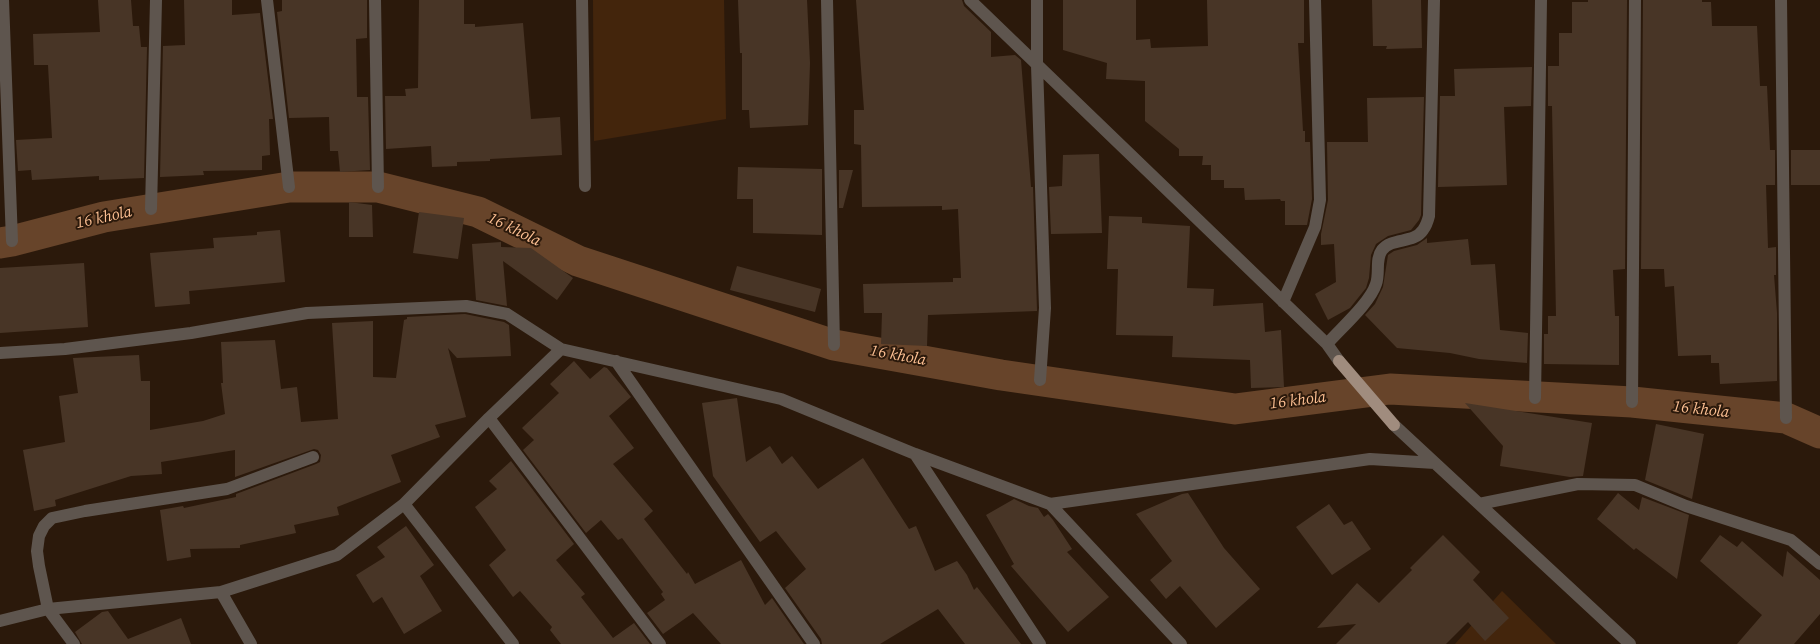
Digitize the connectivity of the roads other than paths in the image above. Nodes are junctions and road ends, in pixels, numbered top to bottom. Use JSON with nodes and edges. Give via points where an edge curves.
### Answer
{"nodes":[{"id":1,"x":4,"y":0,"type":"edge"},
{"id":2,"x":156,"y":0,"type":"edge"},
{"id":3,"x":267,"y":0,"type":"edge"},
{"id":4,"x":375,"y":0,"type":"edge"},
{"id":5,"x":582,"y":0,"type":"edge"},
{"id":6,"x":827,"y":0,"type":"edge"},
{"id":7,"x":970,"y":0,"type":"edge"},
{"id":8,"x":1037,"y":0,"type":"edge"},
{"id":9,"x":1314,"y":0,"type":"edge"},
{"id":10,"x":1434,"y":0,"type":"edge"},
{"id":11,"x":1541,"y":0,"type":"edge"},
{"id":12,"x":1635,"y":0,"type":"edge"},
{"id":13,"x":1781,"y":0,"type":"edge"},
{"id":14,"x":1037,"y":65,"type":"junction"},
{"id":15,"x":585,"y":186,"type":"dead end"},
{"id":16,"x":289,"y":187,"type":"dead end"},
{"id":17,"x":378,"y":187,"type":"dead end"},
{"id":18,"x":150,"y":209,"type":"dead end"},
{"id":19,"x":12,"y":241,"type":"dead end"},
{"id":20,"x":1283,"y":302,"type":"junction"},
{"id":21,"x":1327,"y":344,"type":"junction"},
{"id":22,"x":834,"y":345,"type":"dead end"},
{"id":23,"x":561,"y":349,"type":"junction"},
{"id":24,"x":0,"y":353,"type":"edge"},
{"id":25,"x":616,"y":361,"type":"junction"},
{"id":26,"x":1339,"y":361,"type":"joint"},
{"id":27,"x":1040,"y":380,"type":"dead end"},
{"id":28,"x":1535,"y":398,"type":"dead end"},
{"id":29,"x":1632,"y":402,"type":"dead end"},
{"id":30,"x":489,"y":418,"type":"junction"},
{"id":31,"x":1786,"y":418,"type":"dead end"},
{"id":32,"x":1394,"y":425,"type":"joint"},
{"id":33,"x":915,"y":454,"type":"junction"},
{"id":34,"x":313,"y":457,"type":"dead end"},
{"id":35,"x":1435,"y":463,"type":"junction"},
{"id":36,"x":404,"y":504,"type":"junction"},
{"id":37,"x":1050,"y":504,"type":"junction"},
{"id":38,"x":1478,"y":504,"type":"junction"},
{"id":39,"x":1820,"y":564,"type":"edge"},
{"id":40,"x":221,"y":592,"type":"junction"},
{"id":41,"x":48,"y":609,"type":"junction"},
{"id":42,"x":0,"y":621,"type":"edge"},
{"id":43,"x":74,"y":644,"type":"edge"},
{"id":44,"x":251,"y":644,"type":"edge"},
{"id":45,"x":513,"y":644,"type":"edge"},
{"id":46,"x":660,"y":644,"type":"edge"},
{"id":47,"x":814,"y":644,"type":"edge"},
{"id":48,"x":1040,"y":644,"type":"edge"},
{"id":49,"x":1181,"y":644,"type":"edge"},
{"id":50,"x":1630,"y":644,"type":"edge"}],
"edges":[{"from":1,"to":19,"type":"street"},
{"from":2,"to":18,"type":"street"},
{"from":3,"to":16,"type":"street"},
{"from":4,"to":17,"type":"street"},
{"from":5,"to":15,"type":"street"},
{"from":6,"to":22,"type":"street"},
{"from":7,"to":14,"type":"street"},
{"from":8,"to":14,"type":"street"},
{"from":9,"to":20,"type":"street","via":[[1320,200],[1315,227]]},
{"from":10,"to":21,"type":"street","via":[[1429,216],[1423,231],[1383,248],[1379,256],[1377,283],[1370,297]]},
{"from":11,"to":28,"type":"street"},
{"from":12,"to":29,"type":"street"},
{"from":13,"to":31,"type":"street"},
{"from":14,"to":20,"type":"street"},
{"from":14,"to":27,"type":"street","via":[[1045,308]]},
{"from":20,"to":21,"type":"street"},
{"from":21,"to":26,"type":"street"},
{"from":23,"to":24,"type":"street","via":[[507,314],[466,306],[307,313],[191,333],[65,349]]},
{"from":23,"to":25,"type":"street"},
{"from":23,"to":30,"type":"street"},
{"from":25,"to":33,"type":"street","via":[[781,399]]},
{"from":25,"to":47,"type":"street"},
{"from":26,"to":32,"type":"main road"},
{"from":30,"to":36,"type":"street"},
{"from":30,"to":46,"type":"street"},
{"from":32,"to":35,"type":"street"},
{"from":33,"to":37,"type":"street"},
{"from":33,"to":48,"type":"street"},
{"from":34,"to":41,"type":"street","via":[[227,489],[52,518],[39,536],[37,551]]},
{"from":35,"to":37,"type":"street","via":[[1370,459]]},
{"from":35,"to":38,"type":"street"},
{"from":36,"to":40,"type":"street","via":[[338,555]]},
{"from":36,"to":45,"type":"street"},
{"from":37,"to":49,"type":"street"},
{"from":38,"to":39,"type":"street","via":[[1578,484],[1635,484],[1686,506],[1791,540]]},
{"from":38,"to":50,"type":"street"},
{"from":40,"to":41,"type":"street"},
{"from":40,"to":44,"type":"street"},
{"from":41,"to":42,"type":"street"},
{"from":41,"to":43,"type":"street"}]}
